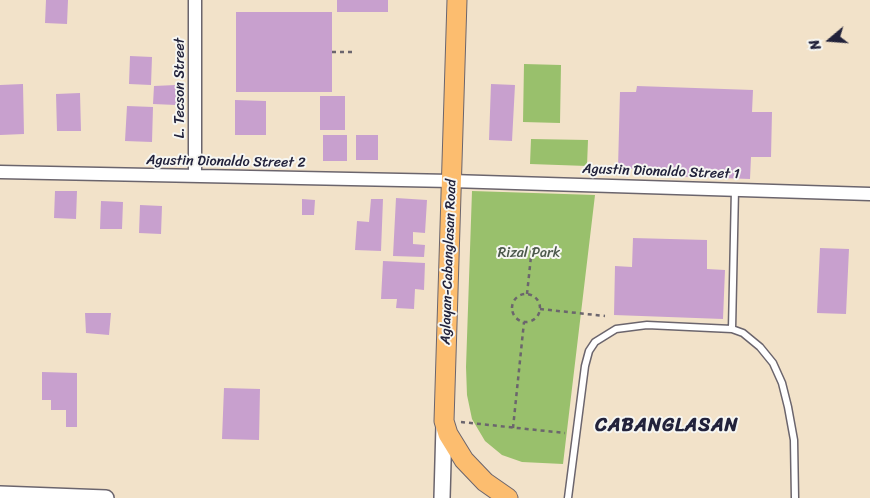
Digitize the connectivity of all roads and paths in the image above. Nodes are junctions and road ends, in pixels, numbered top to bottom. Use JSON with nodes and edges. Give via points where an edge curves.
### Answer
{"nodes":[{"id":1,"x":195,"y":0,"type":"edge"},
{"id":2,"x":457,"y":0,"type":"edge"},
{"id":3,"x":332,"y":52,"type":"dead end"},
{"id":4,"x":354,"y":52,"type":"dead end"},
{"id":5,"x":0,"y":172,"type":"edge"},
{"id":6,"x":195,"y":176,"type":"junction"},
{"id":7,"x":451,"y":181,"type":"junction"},
{"id":8,"x":735,"y":189,"type":"junction"},
{"id":9,"x":870,"y":194,"type":"edge"},
{"id":10,"x":532,"y":247,"type":"dead end"},
{"id":11,"x":527,"y":294,"type":"junction"},
{"id":12,"x":540,"y":309,"type":"junction"},
{"id":13,"x":605,"y":316,"type":"dead end"},
{"id":14,"x":524,"y":322,"type":"junction"},
{"id":15,"x":732,"y":329,"type":"junction"},
{"id":16,"x":444,"y":421,"type":"junction"},
{"id":17,"x":513,"y":428,"type":"junction"},
{"id":18,"x":577,"y":434,"type":"junction"},
{"id":19,"x":0,"y":494,"type":"edge"},
{"id":20,"x":106,"y":498,"type":"edge"},
{"id":21,"x":442,"y":498,"type":"edge"},
{"id":22,"x":508,"y":498,"type":"edge"},
{"id":23,"x":568,"y":498,"type":"edge"},
{"id":24,"x":795,"y":498,"type":"edge"}],
"edges":[{"from":1,"to":6,"type":"street","name":"L. Tecson Street"},
{"from":2,"to":7,"type":"main road","name":"Aglayan-Cabanglasan Road"},
{"from":3,"to":4,"type":"path"},
{"from":5,"to":6,"type":"street","name":"Agustin Dionaldo Street 2"},
{"from":6,"to":7,"type":"street","name":"Agustin Dionaldo Street 2"},
{"from":7,"to":8,"type":"street","name":"Agustin Dionaldo Street 1"},
{"from":7,"to":16,"type":"main road","name":"Aglayan-Cabanglasan Road"},
{"from":8,"to":9,"type":"street","name":"Agustin Dionaldo Street 1"},
{"from":8,"to":15,"type":"lane"},
{"from":10,"to":11,"type":"path"},
{"from":11,"to":12,"type":"path","via":[[537,299]]},
{"from":11,"to":14,"type":"path","via":[[516,298],[512,309]]},
{"from":12,"to":13,"type":"path"},
{"from":12,"to":14,"type":"path","via":[[535,319]]},
{"from":14,"to":17,"type":"path"},
{"from":15,"to":18,"type":"lane","via":[[647,325],[604,334],[589,351]]},
{"from":15,"to":24,"type":"lane","via":[[743,333],[760,347],[773,363],[782,383],[794,440]]},
{"from":16,"to":17,"type":"path"},
{"from":16,"to":21,"type":"street"},
{"from":16,"to":22,"type":"main road","name":"Aglayan-Cabanglasan Road","via":[[464,460],[485,482]]},
{"from":17,"to":18,"type":"path"},
{"from":18,"to":23,"type":"lane"},
{"from":19,"to":20,"type":"street"}]}
